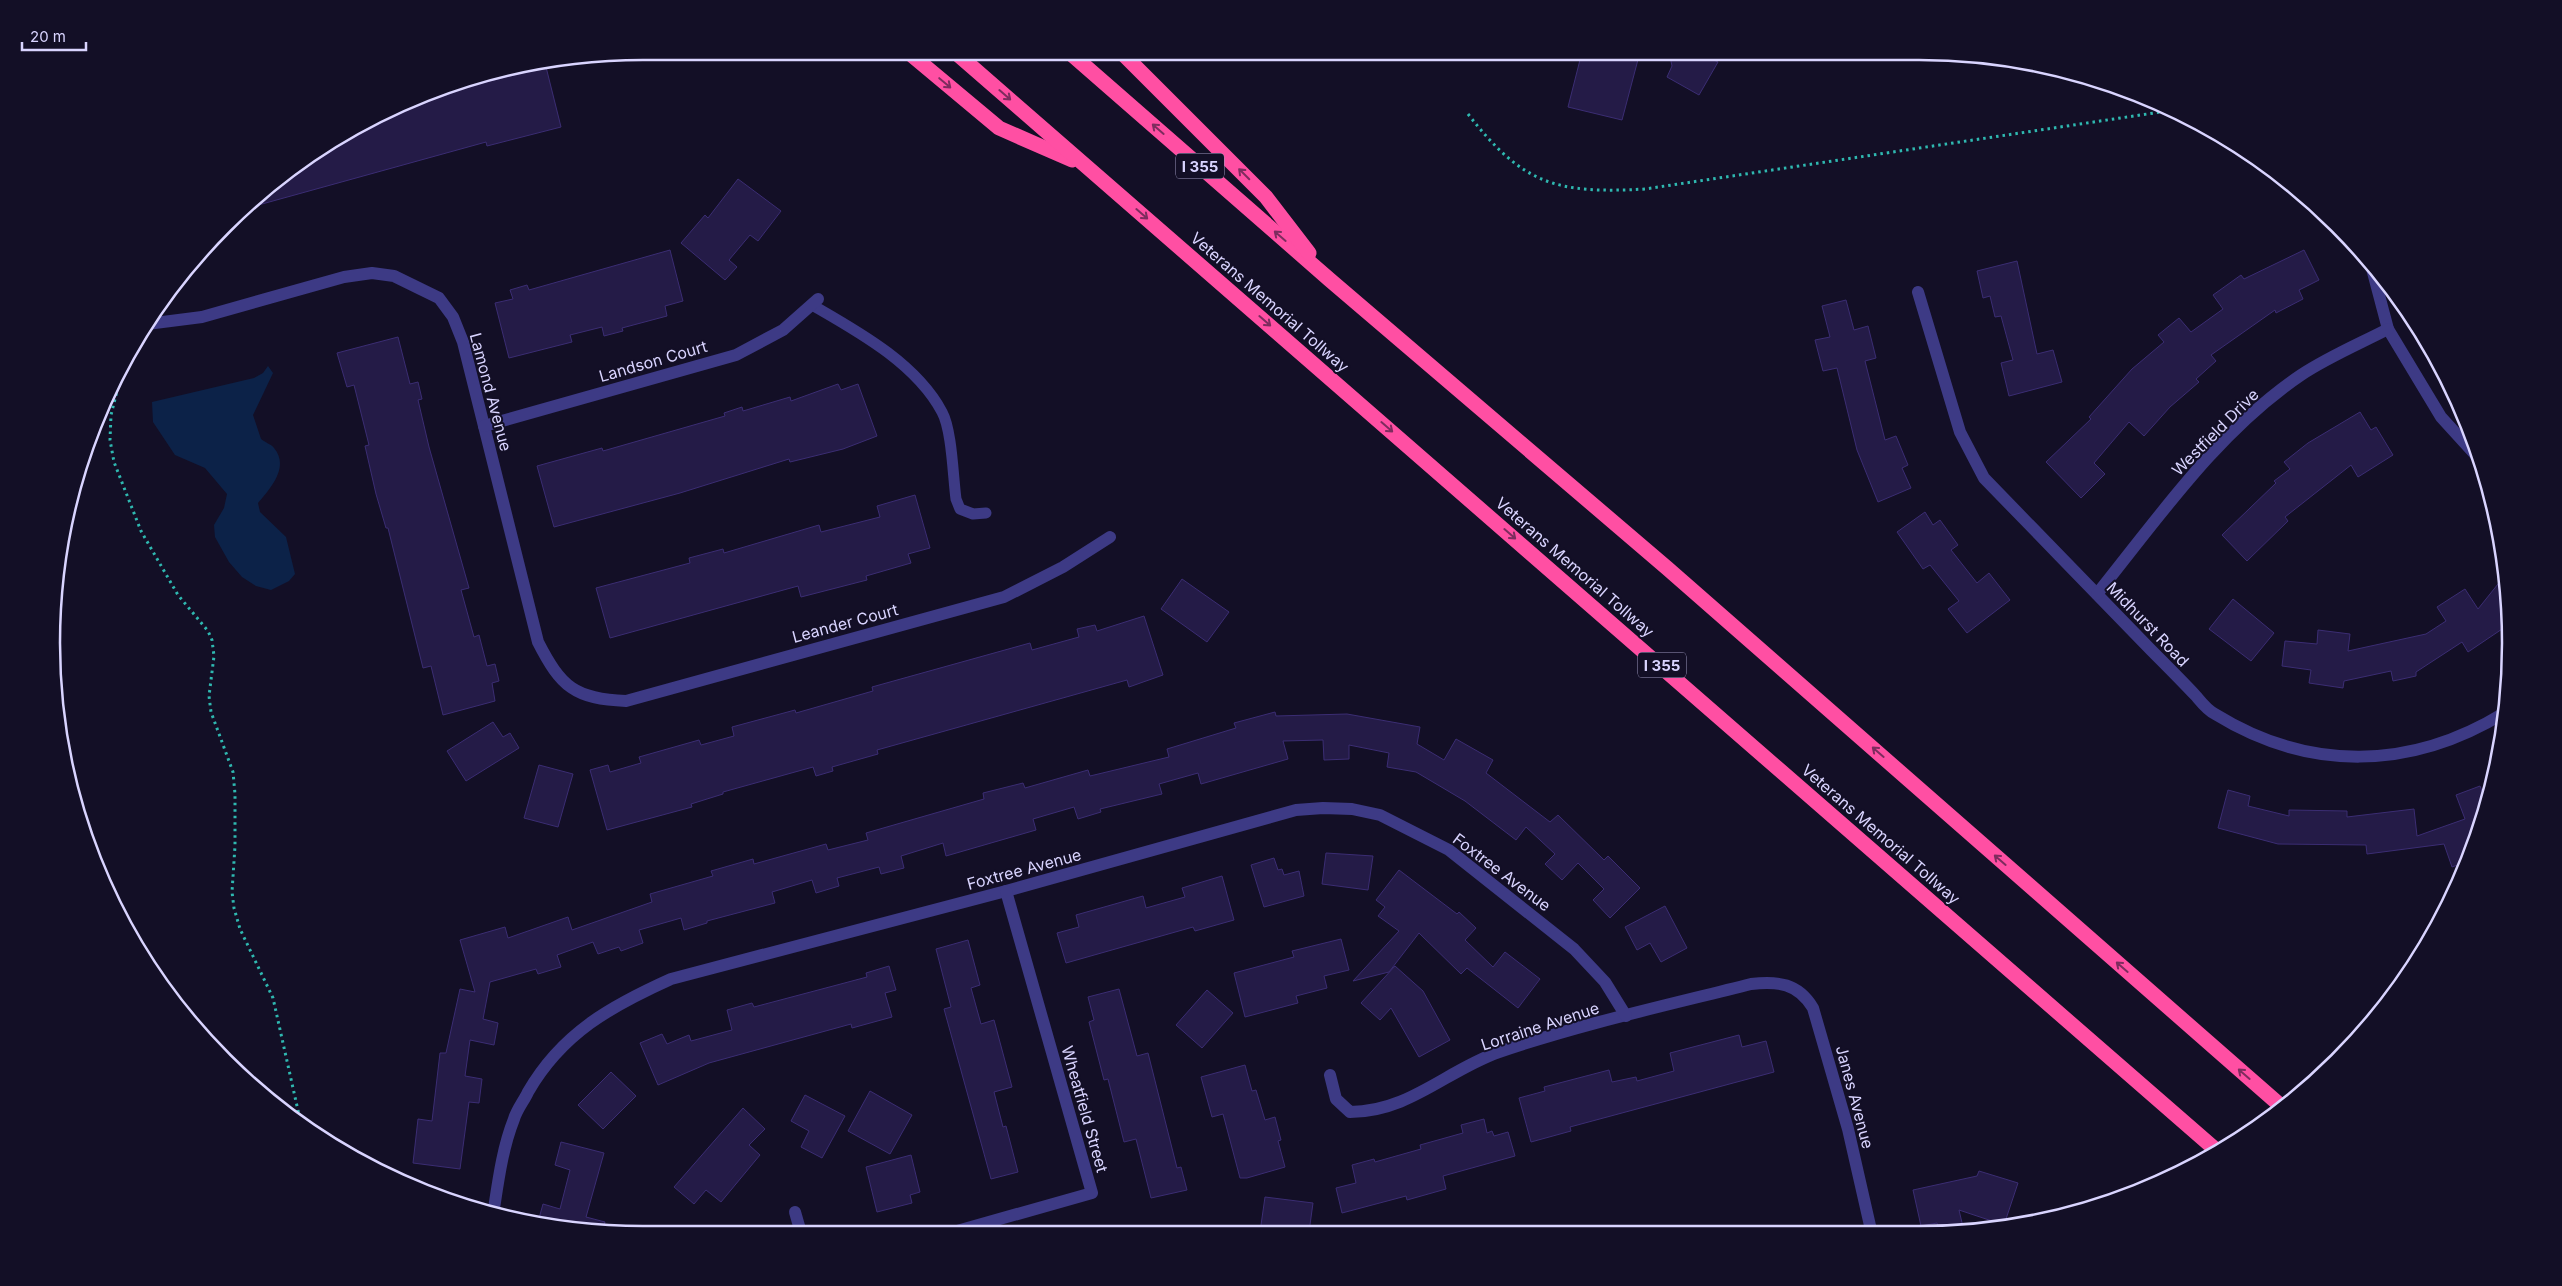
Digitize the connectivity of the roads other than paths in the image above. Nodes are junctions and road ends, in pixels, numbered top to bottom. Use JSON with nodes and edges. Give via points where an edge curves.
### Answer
{"nodes":[{"id":1,"x":918,"y":60,"type":"edge"},
{"id":2,"x":964,"y":60,"type":"edge"},
{"id":3,"x":1078,"y":60,"type":"edge"},
{"id":4,"x":1129,"y":60,"type":"edge"},
{"id":5,"x":1086,"y":166,"type":"junction"},
{"id":6,"x":1330,"y":280,"type":"junction"},
{"id":7,"x":2375,"y":280,"type":"edge"},
{"id":8,"x":1918,"y":292,"type":"dead end"},
{"id":9,"x":815,"y":302,"type":"joint"},
{"id":10,"x":156,"y":323,"type":"edge"},
{"id":11,"x":2388,"y":329,"type":"junction"},
{"id":12,"x":484,"y":426,"type":"junction"},
{"id":13,"x":2467,"y":446,"type":"edge"},
{"id":14,"x":986,"y":512,"type":"dead end"},
{"id":15,"x":1110,"y":537,"type":"dead end"},
{"id":16,"x":2097,"y":594,"type":"junction"},
{"id":17,"x":577,"y":693,"type":"joint"},
{"id":18,"x":2497,"y":717,"type":"edge"},
{"id":19,"x":1006,"y":891,"type":"junction"},
{"id":20,"x":1789,"y":984,"type":"joint"},
{"id":21,"x":1626,"y":1016,"type":"junction"},
{"id":22,"x":1330,"y":1075,"type":"dead end"},
{"id":23,"x":2277,"y":1103,"type":"edge"},
{"id":24,"x":2212,"y":1147,"type":"edge"},
{"id":25,"x":494,"y":1207,"type":"edge"},
{"id":26,"x":795,"y":1212,"type":"dead end"},
{"id":27,"x":799,"y":1226,"type":"edge"},
{"id":28,"x":972,"y":1226,"type":"edge"},
{"id":29,"x":1870,"y":1226,"type":"edge"}],
"edges":[{"from":1,"to":5,"type":"highway","one_way":true,"via":[[999,128]]},
{"from":2,"to":5,"type":"highway","name":"Veterans Memorial Tollway","number":"I 355","one_way":true},
{"from":6,"to":3,"type":"highway","number":"I 355","one_way":true},
{"from":6,"to":4,"type":"highway","one_way":true,"via":[[1266,197]]},
{"from":5,"to":24,"type":"highway","name":"Veterans Memorial Tollway","number":"I 355","one_way":true},
{"from":23,"to":6,"type":"highway","number":"I 355","one_way":true,"via":[[1667,568]]},
{"from":7,"to":11,"type":"street"},
{"from":8,"to":16,"type":"street","name":"Midhurst Road","via":[[1960,432],[1974,462],[1984,478]]},
{"from":9,"to":12,"type":"street","name":"Landson Court","via":[[783,330],[736,355]]},
{"from":9,"to":14,"type":"lane","via":[[872,340],[928,392],[943,413],[960,509],[972,514]]},
{"from":10,"to":12,"type":"street","name":"Lamond Avenue","via":[[202,317],[344,277],[372,273],[394,276],[439,298],[453,317],[463,342]]},
{"from":11,"to":13,"type":"street","via":[[2441,417]]},
{"from":11,"to":16,"type":"street","name":"Westfield Drive","via":[[2300,375],[2247,419],[2194,474]]},
{"from":12,"to":17,"type":"street","name":"Lamond Avenue","via":[[538,642],[549,663]]},
{"from":15,"to":17,"type":"street","name":"Leander Court","via":[[1004,597],[626,701],[601,700]]},
{"from":16,"to":18,"type":"street","name":"Midhurst Road","via":[[2213,714],[2280,745],[2327,756],[2395,755],[2465,735]]},
{"from":19,"to":21,"type":"street","name":"Foxtree Avenue","via":[[1296,810],[1333,808],[1380,815],[1449,850],[1574,949],[1605,982]]},
{"from":19,"to":25,"type":"street","name":"Foxtree Avenue","via":[[671,979],[605,1013],[571,1036],[535,1080],[518,1110],[502,1161]]},
{"from":19,"to":28,"type":"street","name":"Wheatfield Street","via":[[1092,1193]]},
{"from":20,"to":21,"type":"street","name":"Lorraine Avenue","via":[[1751,984]]},
{"from":20,"to":29,"type":"street","name":"Janes Avenue","via":[[1807,997],[1813,1008],[1848,1129]]},
{"from":21,"to":22,"type":"street","name":"Lorraine Avenue","via":[[1498,1053],[1398,1104],[1372,1112],[1350,1112],[1336,1099]]},
{"from":26,"to":27,"type":"street"}]}
